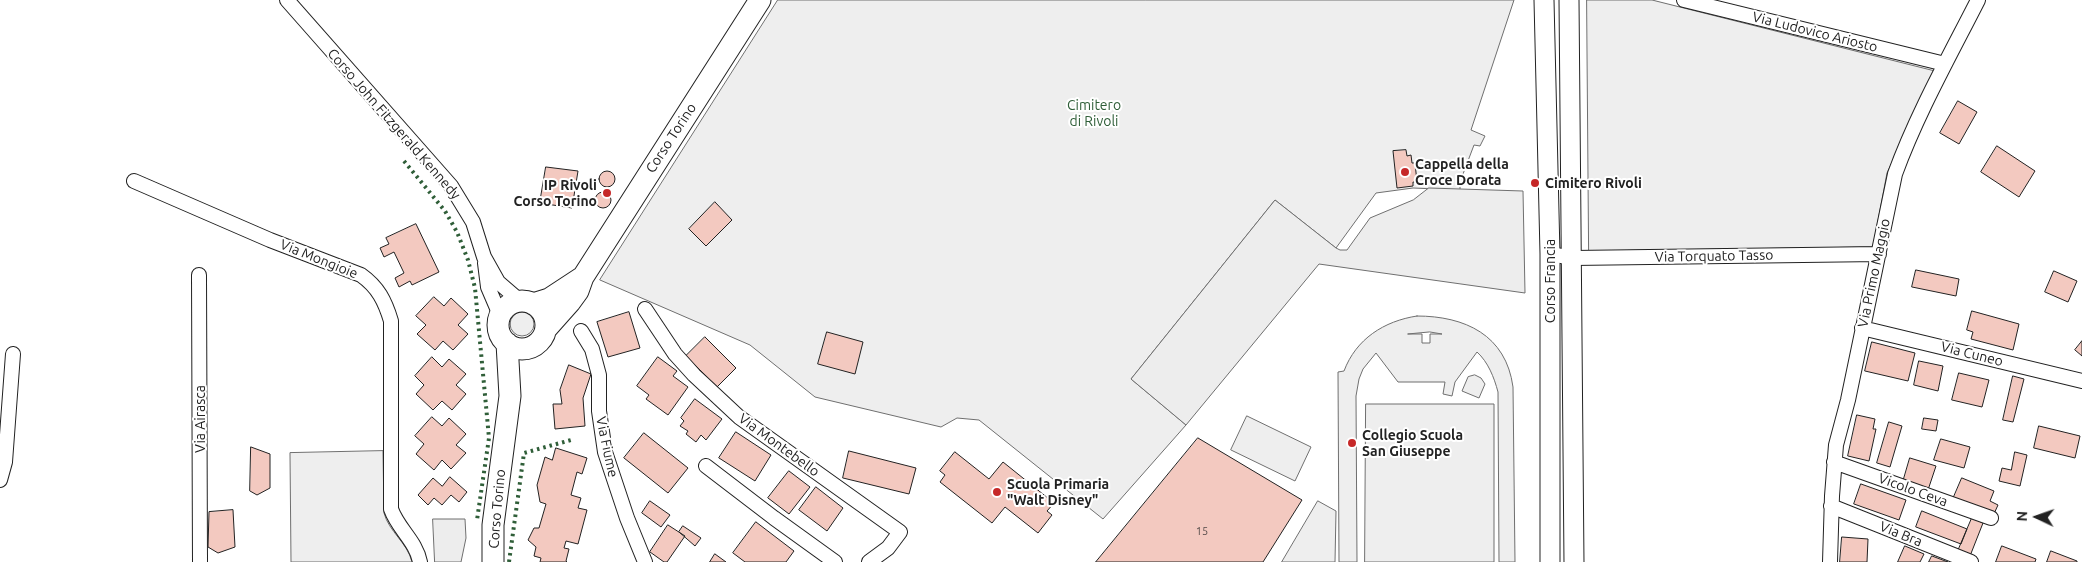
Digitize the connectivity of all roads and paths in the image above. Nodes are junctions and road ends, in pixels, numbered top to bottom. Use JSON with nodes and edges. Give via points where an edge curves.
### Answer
{"nodes":[{"id":1,"x":287,"y":0,"type":"edge"},
{"id":2,"x":760,"y":0,"type":"edge"},
{"id":3,"x":1544,"y":0,"type":"edge"},
{"id":4,"x":1569,"y":0,"type":"edge"},
{"id":5,"x":1684,"y":0,"type":"edge"},
{"id":6,"x":1978,"y":0,"type":"edge"},
{"id":7,"x":1945,"y":64,"type":"junction"},
{"id":8,"x":134,"y":181,"type":"dead end"},
{"id":9,"x":1550,"y":254,"type":"junction"},
{"id":10,"x":1879,"y":254,"type":"junction"},
{"id":11,"x":484,"y":257,"type":"junction"},
{"id":12,"x":1573,"y":258,"type":"junction"},
{"id":13,"x":199,"y":275,"type":"dead end"},
{"id":14,"x":583,"y":277,"type":"junction"},
{"id":15,"x":526,"y":302,"type":"junction"},
{"id":16,"x":646,"y":309,"type":"dead end"},
{"id":17,"x":500,"y":316,"type":"junction"},
{"id":18,"x":1862,"y":328,"type":"junction"},
{"id":19,"x":546,"y":329,"type":"junction"},
{"id":20,"x":581,"y":331,"type":"dead end"},
{"id":21,"x":507,"y":343,"type":"junction"},
{"id":22,"x":530,"y":347,"type":"junction"},
{"id":23,"x":13,"y":354,"type":"dead end"},
{"id":24,"x":2082,"y":381,"type":"edge"},
{"id":25,"x":510,"y":396,"type":"junction"},
{"id":26,"x":1834,"y":462,"type":"junction"},
{"id":27,"x":706,"y":466,"type":"dead end"},
{"id":28,"x":0,"y":480,"type":"edge"},
{"id":29,"x":1831,"y":506,"type":"junction"},
{"id":30,"x":1991,"y":518,"type":"dead end"},
{"id":31,"x":200,"y":562,"type":"edge"},
{"id":32,"x":420,"y":562,"type":"edge"},
{"id":33,"x":493,"y":562,"type":"edge"},
{"id":34,"x":645,"y":562,"type":"edge"},
{"id":35,"x":836,"y":562,"type":"edge"},
{"id":36,"x":869,"y":562,"type":"edge"},
{"id":37,"x":1550,"y":562,"type":"edge"},
{"id":38,"x":1574,"y":562,"type":"edge"},
{"id":39,"x":1830,"y":562,"type":"edge"},
{"id":40,"x":1971,"y":562,"type":"edge"}],
"edges":[{"from":1,"to":11,"type":"street","name":"Corso John Fitzgerald Kennedy","via":[[451,186],[473,222]]},
{"from":2,"to":14,"type":"main road","name":"Corso Torino"},
{"from":3,"to":9,"type":"main road","name":"Corso Francia"},
{"from":4,"to":12,"type":"main road","name":"Corso Francia"},
{"from":5,"to":7,"type":"street","name":"Via Ludovico Ariosto"},
{"from":6,"to":7,"type":"street","name":"Via Primo Maggio"},
{"from":7,"to":10,"type":"street","name":"Via Primo Maggio","via":[[1895,174]]},
{"from":8,"to":32,"type":"street","name":"Via Mongioie","via":[[361,275],[372,283],[381,295],[391,321],[391,509]]},
{"from":9,"to":12,"type":"street","name":"Via Torquato Tasso"},
{"from":9,"to":37,"type":"main road","name":"Corso Francia"},
{"from":10,"to":12,"type":"street","name":"Via Torquato Tasso"},
{"from":10,"to":18,"type":"street","name":"Via Primo Maggio"},
{"from":11,"to":15,"type":"street","name":"Corso John Fitzgerald Kennedy","via":[[498,282]]},
{"from":11,"to":17,"type":"street","name":"Corso John Fitzgerald Kennedy","via":[[488,288]]},
{"from":12,"to":38,"type":"main road","name":"Corso Francia"},
{"from":13,"to":31,"type":"street","name":"Via Airasca"},
{"from":14,"to":15,"type":"main road","name":"Corso Torino","via":[[549,299]]},
{"from":14,"to":19,"type":"main road","name":"Corso Torino","via":[[578,291]]},
{"from":15,"to":17,"type":"main road","via":[[506,307]]},
{"from":15,"to":19,"type":"main road","via":[[544,314]]},
{"from":16,"to":36,"type":"street","name":"Via Montebello","via":[[675,354],[739,417],[900,532],[888,548]]},
{"from":17,"to":21,"type":"main road","via":[[499,329]]},
{"from":18,"to":24,"type":"street","name":"Via Cuneo"},
{"from":18,"to":26,"type":"street","name":"Via Primo Maggio"},
{"from":19,"to":22,"type":"main road","via":[[541,340]]},
{"from":20,"to":34,"type":"street","name":"Via Fiume","via":[[592,349],[599,375],[599,411],[605,452]]},
{"from":21,"to":22,"type":"main road","via":[[518,348]]},
{"from":21,"to":25,"type":"main road","name":"Corso Torino"},
{"from":22,"to":25,"type":"main road","name":"Corso Torino"},
{"from":23,"to":28,"type":"street","via":[[5,462]]},
{"from":25,"to":33,"type":"main road","name":"Corso Torino","via":[[493,525]]},
{"from":26,"to":29,"type":"street","name":"Via Primo Maggio"},
{"from":26,"to":30,"type":"street","name":"Vicolo Ceva"},
{"from":27,"to":35,"type":"street"},
{"from":29,"to":39,"type":"street","name":"Via Primo Maggio"},
{"from":29,"to":40,"type":"street","name":"Via Bra"}]}
